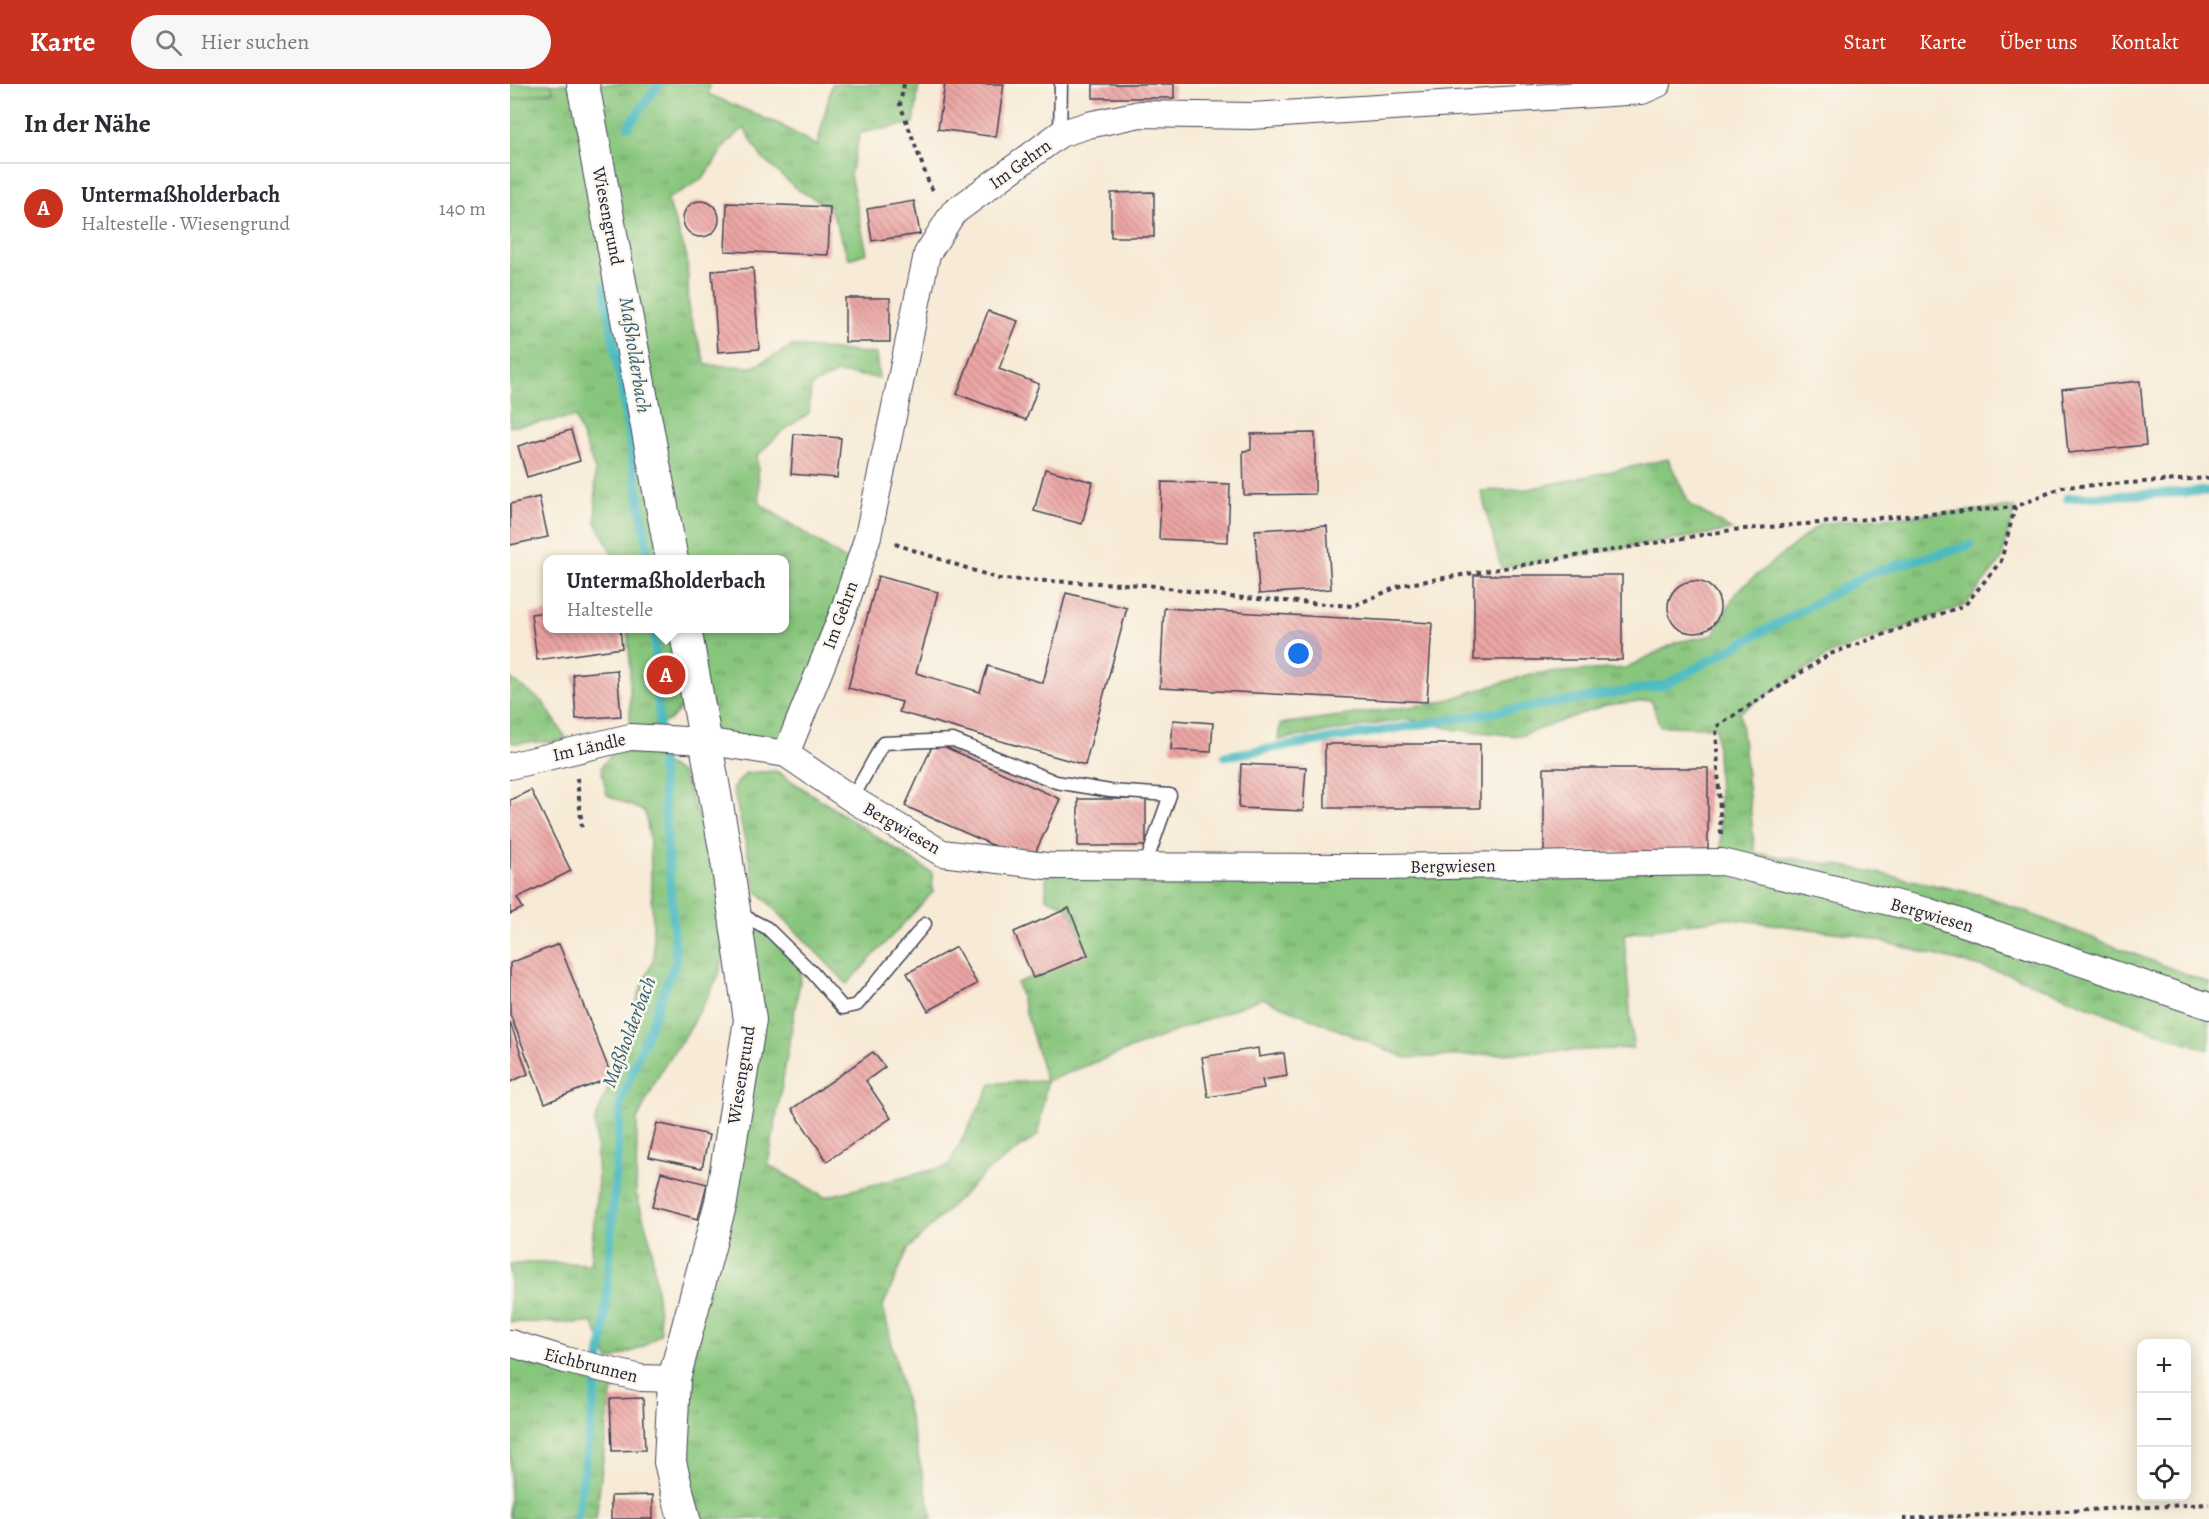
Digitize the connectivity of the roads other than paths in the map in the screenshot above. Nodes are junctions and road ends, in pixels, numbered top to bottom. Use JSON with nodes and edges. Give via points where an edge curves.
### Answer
{"nodes":[{"id":1,"x":583,"y":84,"type":"edge"},
{"id":2,"x":1060,"y":84,"type":"edge"},
{"id":3,"x":1658,"y":84,"type":"edge"},
{"id":4,"x":1060,"y":134,"type":"junction"},
{"id":5,"x":671,"y":555,"type":"edge"},
{"id":6,"x":686,"y":633,"type":"edge"},
{"id":7,"x":705,"y":741,"type":"junction"},
{"id":8,"x":786,"y":754,"type":"junction"},
{"id":9,"x":510,"y":766,"type":"edge"},
{"id":10,"x":852,"y":799,"type":"junction"},
{"id":11,"x":1144,"y":866,"type":"junction"},
{"id":12,"x":734,"y":911,"type":"junction"},
{"id":13,"x":925,"y":924,"type":"dead end"},
{"id":14,"x":2209,"y":1006,"type":"edge"},
{"id":15,"x":510,"y":1344,"type":"edge"},
{"id":16,"x":674,"y":1379,"type":"junction"},
{"id":17,"x":684,"y":1519,"type":"edge"}],
"edges":[{"from":1,"to":5,"type":"street","name":"Wiesengrund"},
{"from":2,"to":4,"type":"lane"},
{"from":3,"to":4,"type":"street","name":"Im Gehrn","via":[[1642,91],[1251,116],[1140,114]]},
{"from":4,"to":8,"type":"street","name":"Im Gehrn","via":[[953,213],[927,254],[868,536],[842,615]]},
{"from":6,"to":7,"type":"street","name":"Wiesengrund"},
{"from":7,"to":8,"type":"street","name":"Bergwiesen"},
{"from":7,"to":9,"type":"street","name":"Im Ländle","via":[[630,737]]},
{"from":7,"to":12,"type":"street","name":"Wiesengrund"},
{"from":8,"to":10,"type":"street","name":"Bergwiesen"},
{"from":10,"to":11,"type":"street","name":"Bergwiesen","via":[[942,853],[1046,866]]},
{"from":10,"to":11,"type":"lane","via":[[883,743],[953,740],[1056,782],[1170,795]]},
{"from":11,"to":14,"type":"street","name":"Bergwiesen","via":[[1722,862],[1927,911]]},
{"from":12,"to":13,"type":"lane","via":[[767,928],[843,1008],[857,1005]]},
{"from":12,"to":16,"type":"street","name":"Wiesengrund","via":[[750,1020],[721,1202]]},
{"from":15,"to":16,"type":"street","name":"Eichbrunnen","via":[[641,1378]]},
{"from":16,"to":17,"type":"street","name":"Wiesengrund","via":[[670,1462]]}]}
